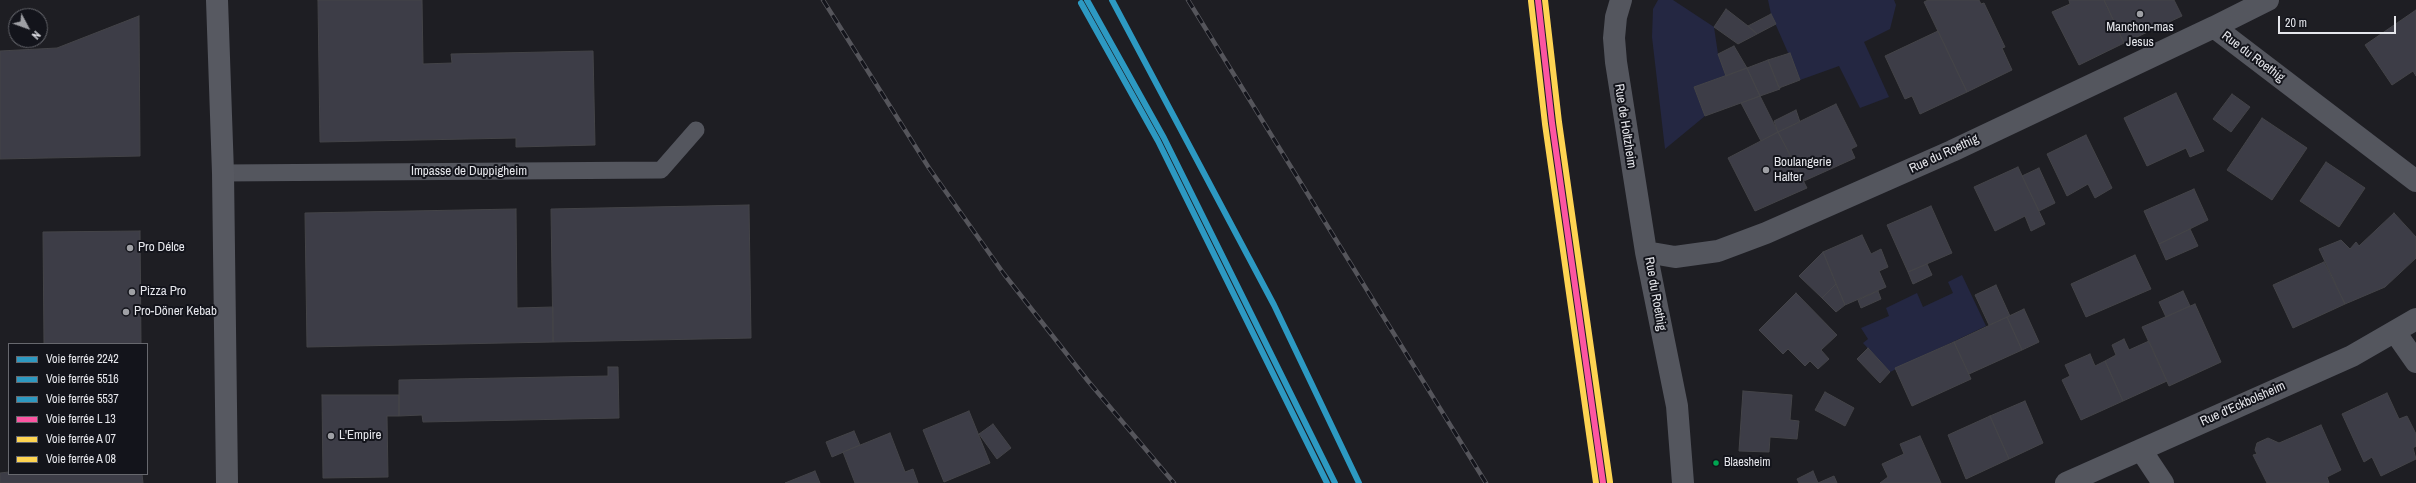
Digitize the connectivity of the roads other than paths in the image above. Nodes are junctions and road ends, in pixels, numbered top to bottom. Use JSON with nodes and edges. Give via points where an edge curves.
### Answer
{"nodes":[{"id":1,"x":218,"y":0,"type":"edge"},
{"id":2,"x":1621,"y":0,"type":"edge"},
{"id":3,"x":2268,"y":0,"type":"edge"},
{"id":4,"x":2214,"y":27,"type":"junction"},
{"id":5,"x":696,"y":130,"type":"dead end"},
{"id":6,"x":223,"y":173,"type":"junction"},
{"id":7,"x":2416,"y":181,"type":"edge"},
{"id":8,"x":1646,"y":252,"type":"junction"},
{"id":9,"x":2416,"y":319,"type":"edge"},
{"id":10,"x":2395,"y":332,"type":"junction"},
{"id":11,"x":2416,"y":362,"type":"edge"},
{"id":12,"x":2141,"y":450,"type":"junction"},
{"id":13,"x":227,"y":483,"type":"edge"},
{"id":14,"x":1683,"y":483,"type":"edge"},
{"id":15,"x":2066,"y":483,"type":"edge"},
{"id":16,"x":2163,"y":483,"type":"edge"}],
"edges":[{"from":1,"to":6,"type":"main road"},
{"from":2,"to":8,"type":"street","name":"Rue de Holtzheim","via":[[1614,38],[1616,62]]},
{"from":3,"to":4,"type":"street"},
{"from":4,"to":7,"type":"street","name":"Rue du Roethig"},
{"from":4,"to":8,"type":"street","name":"Rue du Roethig","via":[[1952,151],[1766,233],[1718,250],[1675,257]]},
{"from":5,"to":6,"type":"lane","name":"Impasse de Duppigheim","via":[[661,170]]},
{"from":6,"to":13,"type":"main road"},
{"from":8,"to":14,"type":"street","name":"Rue du Roethig","via":[[1677,406]]},
{"from":9,"to":10,"type":"street","name":"Rue d'Eckbolsheim"},
{"from":10,"to":11,"type":"street"},
{"from":10,"to":12,"type":"street","name":"Rue d'Eckbolsheim","via":[[2352,356]]},
{"from":12,"to":15,"type":"street","name":"Rue d'Eckbolsheim"},
{"from":12,"to":16,"type":"street"}]}
